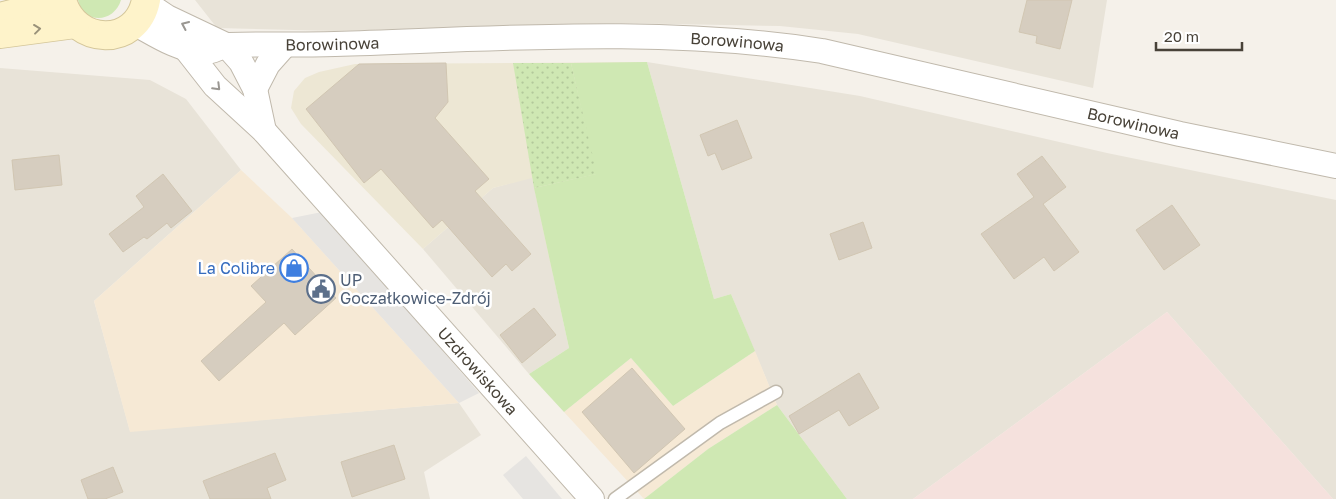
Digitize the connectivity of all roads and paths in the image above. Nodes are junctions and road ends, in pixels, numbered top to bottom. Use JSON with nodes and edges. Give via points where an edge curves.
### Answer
{"nodes":[{"id":1,"x":66,"y":8,"type":"edge"},
{"id":2,"x":142,"y":9,"type":"edge"},
{"id":3,"x":0,"y":17,"type":"edge"},
{"id":4,"x":0,"y":34,"type":"edge"},
{"id":5,"x":226,"y":45,"type":"junction"},
{"id":6,"x":284,"y":46,"type":"junction"},
{"id":7,"x":186,"y":49,"type":"junction"},
{"id":8,"x":255,"y":90,"type":"junction"},
{"id":9,"x":264,"y":131,"type":"junction"},
{"id":10,"x":1336,"y":166,"type":"edge"},
{"id":11,"x":776,"y":392,"type":"dead end"},
{"id":12,"x":592,"y":499,"type":"edge"},
{"id":13,"x":615,"y":499,"type":"edge"}],
"edges":[{"from":1,"to":2,"type":"street","via":[[85,32],[98,36],[124,31]]},
{"from":1,"to":3,"type":"street"},
{"from":4,"to":1,"type":"street","one_way":true},
{"from":5,"to":2,"type":"street","one_way":true},
{"from":2,"to":7,"type":"street","name":"Borowinowa"},
{"from":5,"to":6,"type":"street","name":"Borowinowa"},
{"from":5,"to":7,"type":"street","name":"Borowinowa","via":[[206,53]]},
{"from":5,"to":8,"type":"street","name":"Uzdrowiskowa","via":[[241,62]]},
{"from":6,"to":8,"type":"street","via":[[268,64]]},
{"from":6,"to":10,"type":"street","name":"Borowinowa","via":[[626,36],[779,44]]},
{"from":7,"to":9,"type":"street","name":"Uzdrowiskowa","one_way":true,"via":[[215,86]]},
{"from":8,"to":9,"type":"street","name":"Uzdrowiskowa"},
{"from":9,"to":12,"type":"street","name":"Uzdrowiskowa"},
{"from":11,"to":13,"type":"lane","via":[[720,423]]}]}
